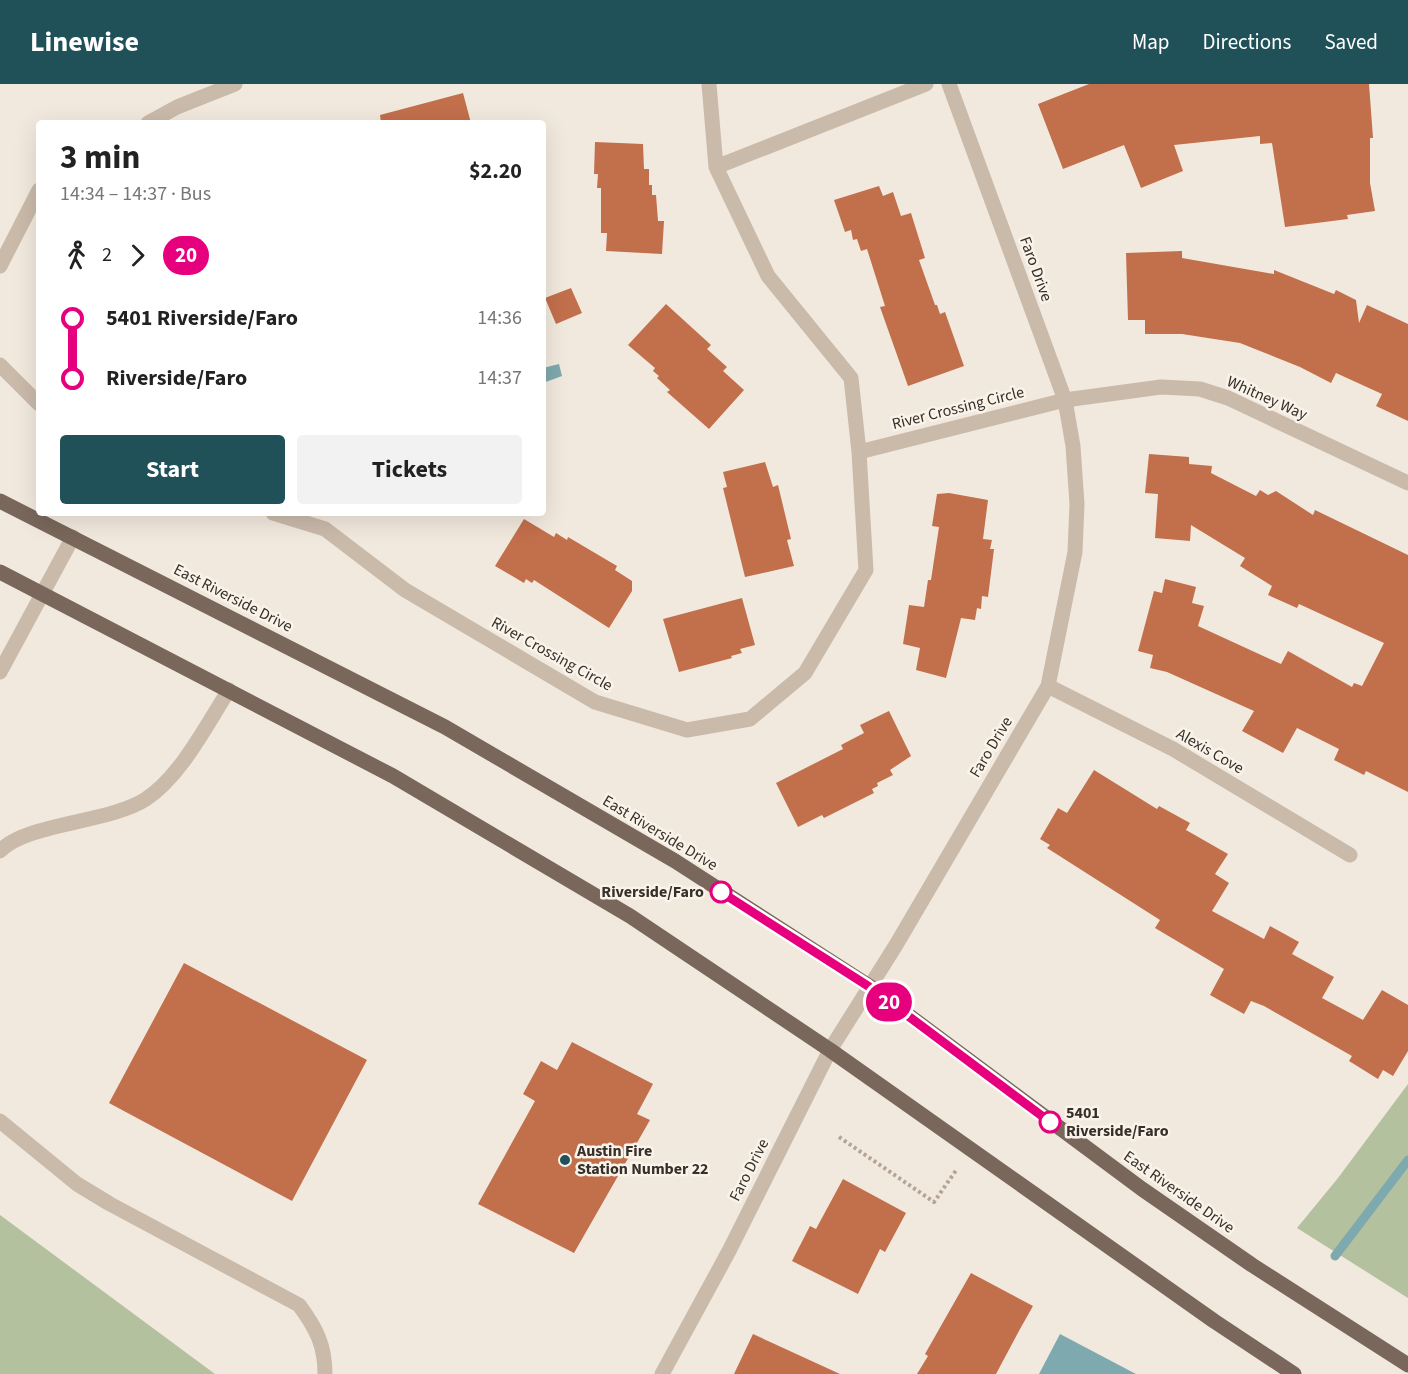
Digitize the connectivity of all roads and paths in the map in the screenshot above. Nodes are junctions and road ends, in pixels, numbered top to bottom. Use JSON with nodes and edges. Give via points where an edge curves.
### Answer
{"nodes":[{"id":1,"x":235,"y":84,"type":"edge"},
{"id":2,"x":709,"y":84,"type":"edge"},
{"id":3,"x":926,"y":84,"type":"edge"},
{"id":4,"x":949,"y":84,"type":"edge"},
{"id":5,"x":153,"y":120,"type":"edge"},
{"id":6,"x":716,"y":166,"type":"junction"},
{"id":7,"x":36,"y":196,"type":"edge"},
{"id":8,"x":0,"y":266,"type":"edge"},
{"id":9,"x":0,"y":365,"type":"edge"},
{"id":10,"x":1065,"y":400,"type":"junction"},
{"id":11,"x":36,"y":401,"type":"edge"},
{"id":12,"x":859,"y":452,"type":"junction"},
{"id":13,"x":1408,"y":483,"type":"edge"},
{"id":14,"x":0,"y":501,"type":"edge"},
{"id":15,"x":283,"y":516,"type":"edge"},
{"id":16,"x":73,"y":537,"type":"junction"},
{"id":17,"x":0,"y":572,"type":"edge"},
{"id":18,"x":42,"y":592,"type":"junction"},
{"id":19,"x":0,"y":672,"type":"edge"},
{"id":20,"x":1048,"y":686,"type":"junction"},
{"id":21,"x":230,"y":690,"type":"junction"},
{"id":22,"x":0,"y":851,"type":"edge"},
{"id":23,"x":1350,"y":855,"type":"dead end"},
{"id":24,"x":868,"y":986,"type":"junction"},
{"id":25,"x":830,"y":1050,"type":"junction"},
{"id":26,"x":0,"y":1121,"type":"edge"},
{"id":27,"x":839,"y":1137,"type":"dead end"},
{"id":28,"x":957,"y":1170,"type":"dead end"},
{"id":29,"x":1408,"y":1365,"type":"edge"},
{"id":30,"x":325,"y":1374,"type":"edge"},
{"id":31,"x":662,"y":1374,"type":"edge"},
{"id":32,"x":1294,"y":1374,"type":"edge"}],
"edges":[{"from":1,"to":5,"type":"street"},
{"from":2,"to":6,"type":"street","name":"River Crossing Circle"},
{"from":3,"to":6,"type":"street"},
{"from":4,"to":10,"type":"street","name":"Faro Drive"},
{"from":6,"to":12,"type":"street","name":"River Crossing Circle","via":[[768,276],[851,378]]},
{"from":7,"to":8,"type":"street"},
{"from":9,"to":11,"type":"street"},
{"from":10,"to":12,"type":"street","name":"River Crossing Circle"},
{"from":10,"to":13,"type":"street","name":"Whitney Way","via":[[1161,387],[1200,389],[1228,398]]},
{"from":10,"to":20,"type":"street","name":"Faro Drive","via":[[1077,504],[1075,552]]},
{"from":12,"to":15,"type":"street","name":"River Crossing Circle","via":[[866,570],[805,673],[750,719],[687,730],[595,702],[405,590],[325,529]]},
{"from":14,"to":16,"type":"main road","name":"East Riverside Drive"},
{"from":16,"to":18,"type":"street"},
{"from":16,"to":24,"type":"main road","name":"East Riverside Drive","via":[[445,727],[675,861]]},
{"from":17,"to":18,"type":"main road"},
{"from":18,"to":19,"type":"street"},
{"from":18,"to":21,"type":"main road"},
{"from":20,"to":23,"type":"street","name":"Alexis Cove","via":[[1173,749]]},
{"from":20,"to":24,"type":"street","name":"Faro Drive"},
{"from":21,"to":22,"type":"street","via":[[170,779],[147,798],[130,807],[24,835]]},
{"from":21,"to":25,"type":"main road","via":[[393,776],[630,916]]},
{"from":24,"to":25,"type":"street","name":"Faro Drive"},
{"from":24,"to":29,"type":"main road","name":"East Riverside Drive","via":[[1142,1189]]},
{"from":25,"to":31,"type":"street","name":"Faro Drive"},
{"from":25,"to":32,"type":"main road"},
{"from":26,"to":30,"type":"street","via":[[77,1184],[299,1305],[317,1330],[325,1353]]},
{"from":27,"to":28,"type":"path","via":[[934,1202]]}]}
